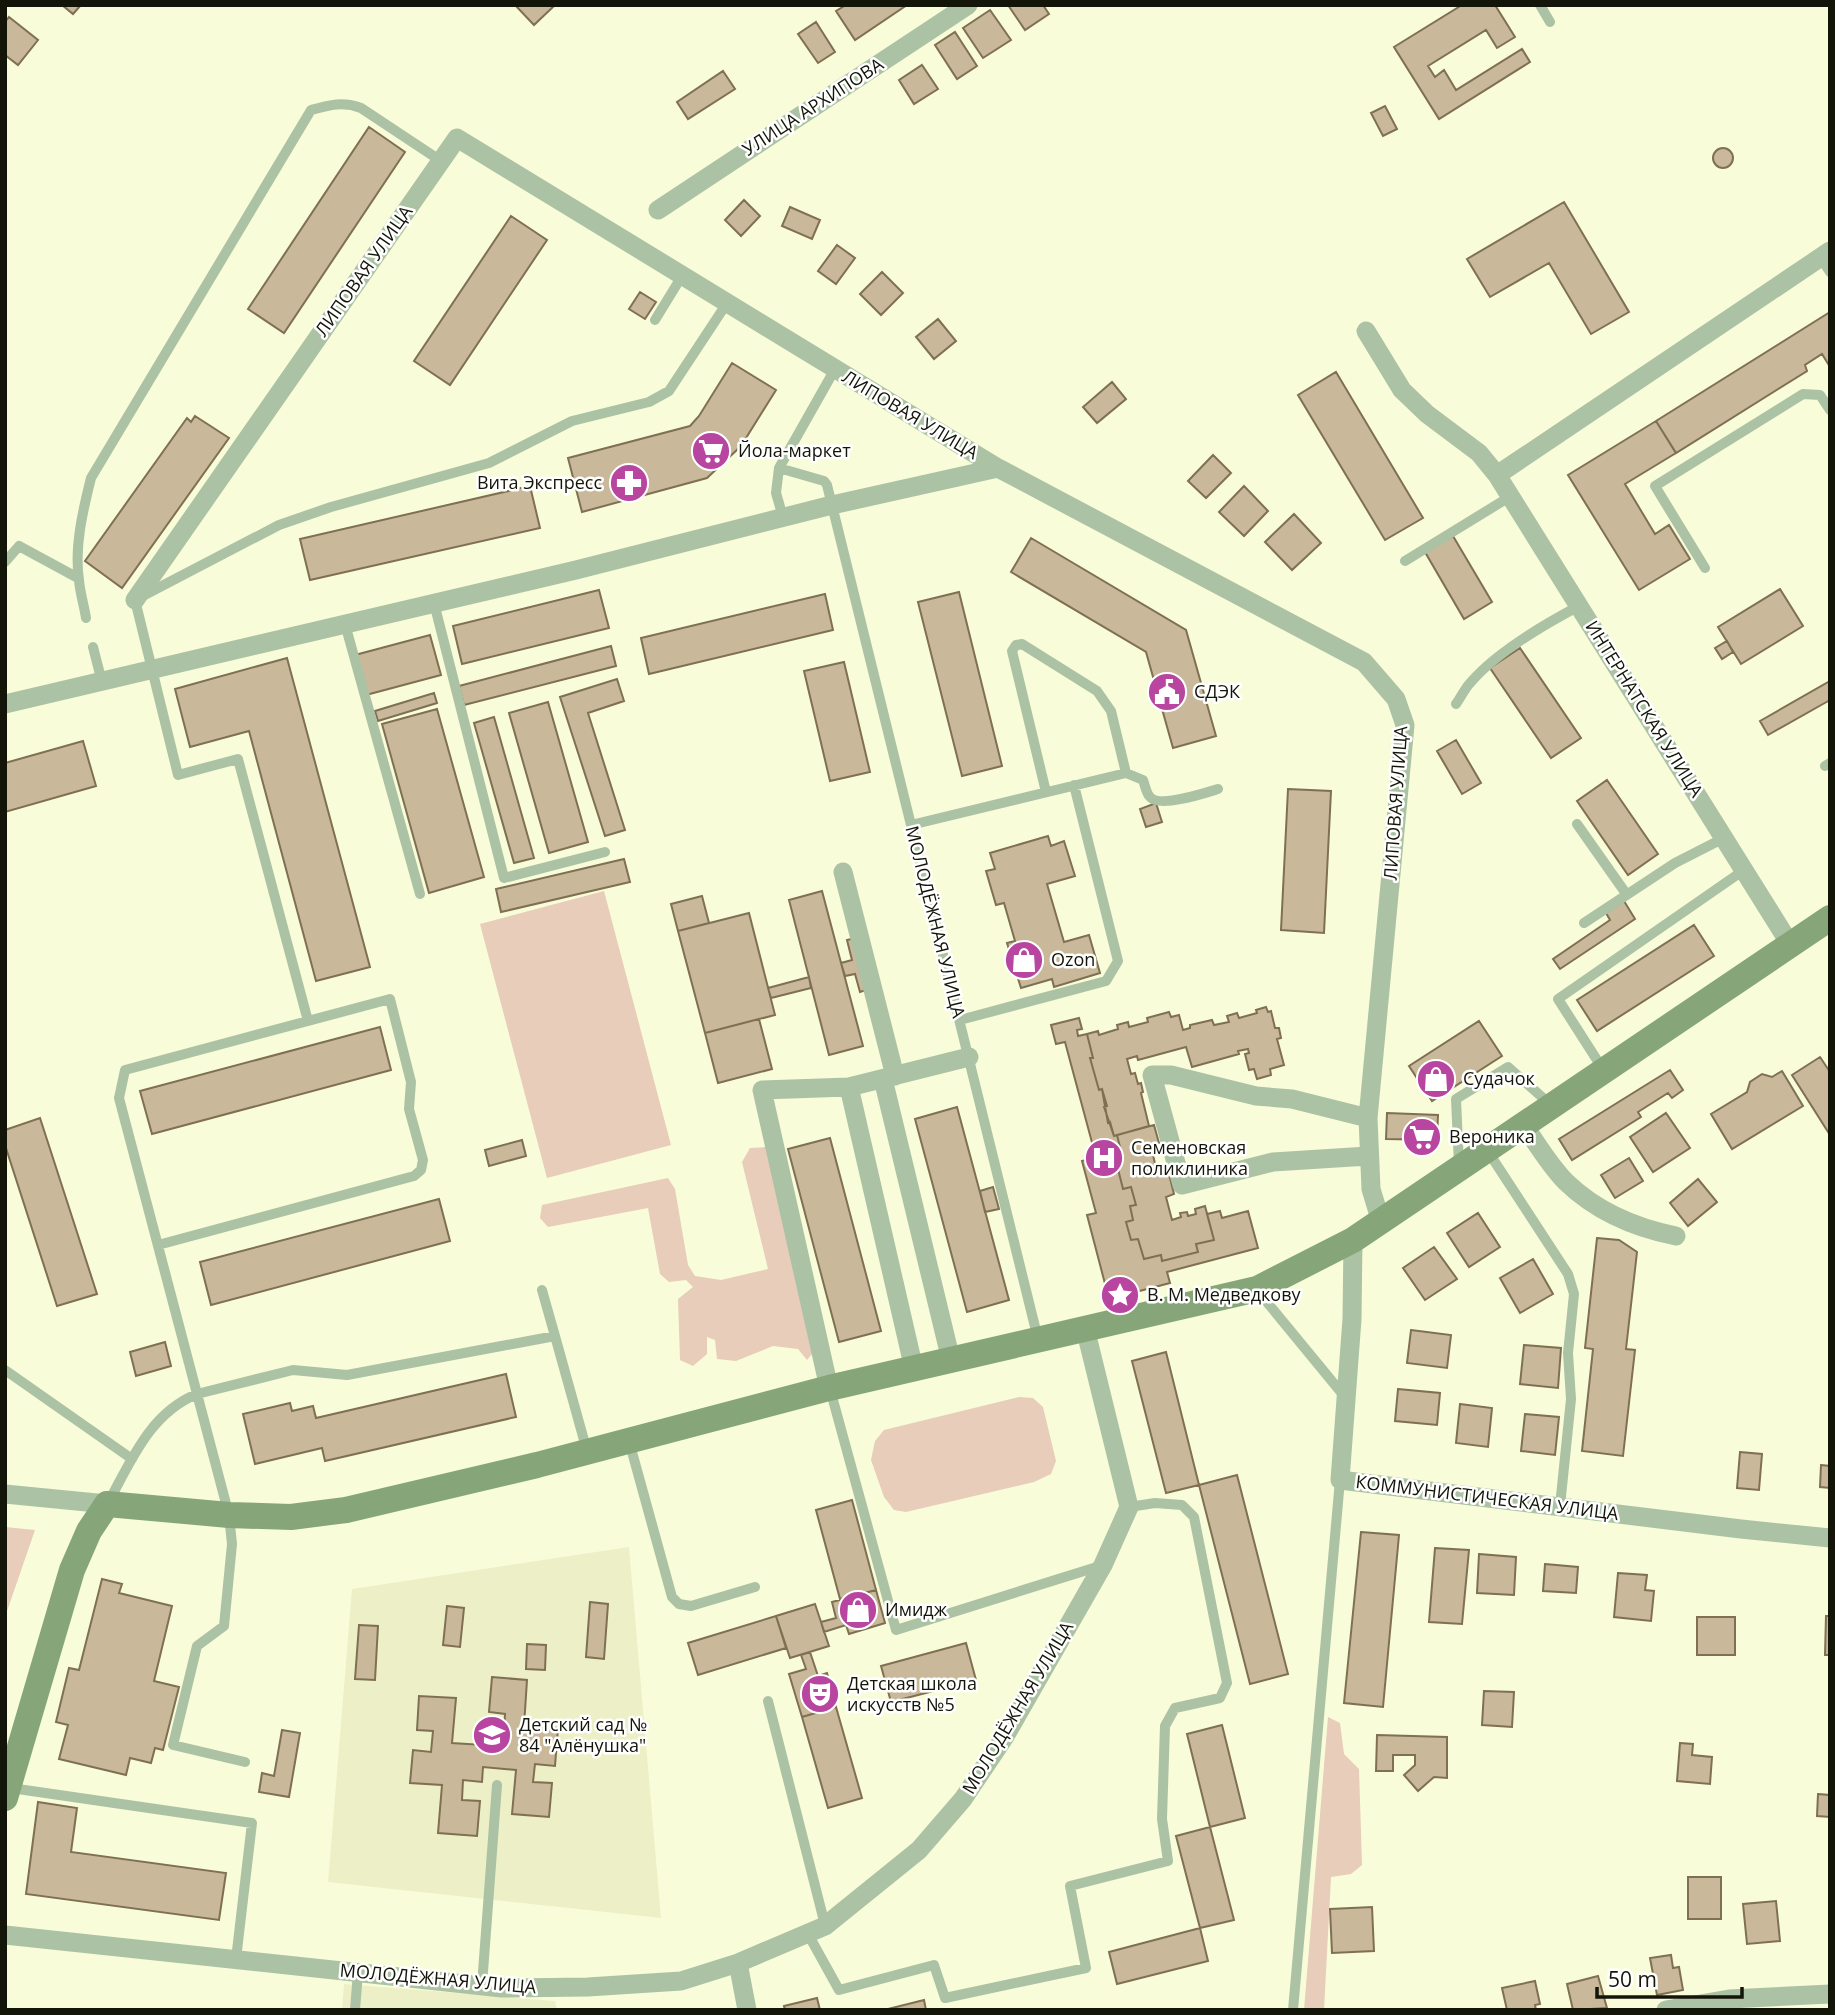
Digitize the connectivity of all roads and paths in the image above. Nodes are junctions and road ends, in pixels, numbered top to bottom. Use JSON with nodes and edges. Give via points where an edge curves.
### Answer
{"nodes":[{"id":1,"x":968,"y":5,"type":"edge"},
{"id":2,"x":1540,"y":5,"type":"edge"},
{"id":3,"x":1550,"y":22,"type":"dead end"},
{"id":4,"x":441,"y":161,"type":"junction"},
{"id":5,"x":659,"y":210,"type":"dead end"},
{"id":6,"x":1827,"y":260,"type":"edge"},
{"id":7,"x":682,"y":276,"type":"junction"},
{"id":8,"x":727,"y":303,"type":"junction"},
{"id":9,"x":655,"y":320,"type":"dead end"},
{"id":10,"x":1366,"y":331,"type":"dead end"},
{"id":11,"x":835,"y":369,"type":"junction"},
{"id":12,"x":1830,"y":410,"type":"edge"},
{"id":13,"x":779,"y":468,"type":"junction"},
{"id":14,"x":998,"y":468,"type":"junction"},
{"id":15,"x":1497,"y":475,"type":"junction"},
{"id":16,"x":1511,"y":496,"type":"junction"},
{"id":17,"x":832,"y":505,"type":"junction"},
{"id":18,"x":783,"y":517,"type":"junction"},
{"id":19,"x":1405,"y":561,"type":"dead end"},
{"id":20,"x":5,"y":562,"type":"edge"},
{"id":21,"x":1705,"y":568,"type":"dead end"},
{"id":22,"x":78,"y":578,"type":"junction"},
{"id":23,"x":135,"y":600,"type":"junction"},
{"id":24,"x":434,"y":603,"type":"junction"},
{"id":25,"x":1579,"y":606,"type":"junction"},
{"id":26,"x":86,"y":618,"type":"dead end"},
{"id":27,"x":345,"y":624,"type":"junction"},
{"id":28,"x":93,"y":647,"type":"dead end"},
{"id":29,"x":152,"y":669,"type":"junction"},
{"id":30,"x":102,"y":682,"type":"junction"},
{"id":31,"x":5,"y":704,"type":"edge"},
{"id":32,"x":1456,"y":704,"type":"dead end"},
{"id":33,"x":1126,"y":773,"type":"junction"},
{"id":34,"x":1074,"y":785,"type":"junction"},
{"id":35,"x":1218,"y":789,"type":"dead end"},
{"id":36,"x":1046,"y":792,"type":"junction"},
{"id":37,"x":1577,"y":824,"type":"dead end"},
{"id":38,"x":911,"y":825,"type":"junction"},
{"id":39,"x":1724,"y":838,"type":"junction"},
{"id":40,"x":605,"y":852,"type":"dead end"},
{"id":41,"x":1744,"y":870,"type":"junction"},
{"id":42,"x":843,"y":872,"type":"dead end"},
{"id":43,"x":420,"y":894,"type":"dead end"},
{"id":44,"x":1627,"y":895,"type":"junction"},
{"id":45,"x":1830,"y":918,"type":"edge"},
{"id":46,"x":1584,"y":923,"type":"dead end"},
{"id":47,"x":1790,"y":944,"type":"junction"},
{"id":48,"x":960,"y":1020,"type":"junction"},
{"id":49,"x":308,"y":1021,"type":"junction"},
{"id":50,"x":969,"y":1057,"type":"junction"},
{"id":51,"x":1604,"y":1071,"type":"junction"},
{"id":52,"x":889,"y":1078,"type":"junction"},
{"id":53,"x":849,"y":1087,"type":"junction"},
{"id":54,"x":1553,"y":1106,"type":"junction"},
{"id":55,"x":1368,"y":1118,"type":"junction"},
{"id":56,"x":1524,"y":1125,"type":"junction"},
{"id":57,"x":1487,"y":1150,"type":"junction"},
{"id":58,"x":1368,"y":1156,"type":"junction"},
{"id":59,"x":1460,"y":1169,"type":"junction"},
{"id":60,"x":1381,"y":1222,"type":"junction"},
{"id":61,"x":1676,"y":1236,"type":"dead end"},
{"id":62,"x":1353,"y":1240,"type":"junction"},
{"id":63,"x":158,"y":1245,"type":"junction"},
{"id":64,"x":1257,"y":1289,"type":"junction"},
{"id":65,"x":542,"y":1290,"type":"dead end"},
{"id":66,"x":1085,"y":1328,"type":"junction"},
{"id":67,"x":555,"y":1336,"type":"junction"},
{"id":68,"x":1039,"y":1339,"type":"junction"},
{"id":69,"x":951,"y":1360,"type":"junction"},
{"id":70,"x":914,"y":1369,"type":"junction"},
{"id":71,"x":5,"y":1370,"type":"edge"},
{"id":72,"x":829,"y":1388,"type":"junction"},
{"id":73,"x":197,"y":1394,"type":"junction"},
{"id":74,"x":1347,"y":1399,"type":"junction"},
{"id":75,"x":629,"y":1440,"type":"junction"},
{"id":76,"x":587,"y":1451,"type":"junction"},
{"id":77,"x":132,"y":1459,"type":"junction"},
{"id":78,"x":1340,"y":1480,"type":"junction"},
{"id":79,"x":5,"y":1493,"type":"edge"},
{"id":80,"x":107,"y":1504,"type":"junction"},
{"id":81,"x":1560,"y":1506,"type":"junction"},
{"id":82,"x":1129,"y":1507,"type":"junction"},
{"id":83,"x":229,"y":1515,"type":"junction"},
{"id":84,"x":1830,"y":1538,"type":"edge"},
{"id":85,"x":1103,"y":1565,"type":"junction"},
{"id":86,"x":755,"y":1587,"type":"dead end"},
{"id":87,"x":768,"y":1701,"type":"dead end"},
{"id":88,"x":245,"y":1762,"type":"dead end"},
{"id":89,"x":497,"y":1786,"type":"dead end"},
{"id":90,"x":7,"y":1793,"type":"edge"},
{"id":91,"x":817,"y":1930,"type":"junction"},
{"id":92,"x":5,"y":1935,"type":"edge"},
{"id":93,"x":236,"y":1959,"type":"junction"},
{"id":94,"x":738,"y":1963,"type":"junction"},
{"id":95,"x":358,"y":1972,"type":"junction"},
{"id":96,"x":482,"y":1985,"type":"junction"},
{"id":97,"x":1830,"y":1994,"type":"edge"},
{"id":98,"x":355,"y":2010,"type":"edge"},
{"id":99,"x":747,"y":2010,"type":"edge"},
{"id":100,"x":1293,"y":2010,"type":"edge"},
{"id":101,"x":1666,"y":2010,"type":"edge"}],
"edges":[{"from":1,"to":5,"type":"street","name":"УЛИЦА АРХИПОВА"},
{"from":2,"to":3,"type":"lane"},
{"from":4,"to":7,"type":"street","name":"ЛИПОВАЯ УЛИЦА","via":[[457,138]]},
{"from":4,"to":22,"type":"lane","via":[[349,103],[311,110],[91,478],[82,514]]},
{"from":4,"to":23,"type":"street","name":"ЛИПОВАЯ УЛИЦА"},
{"from":6,"to":15,"type":"street"},
{"from":7,"to":8,"type":"street","name":"ЛИПОВАЯ УЛИЦА"},
{"from":7,"to":9,"type":"lane"},
{"from":8,"to":11,"type":"street","name":"ЛИПОВАЯ УЛИЦА"},
{"from":8,"to":23,"type":"lane","via":[[669,390],[649,402],[572,421],[489,463],[279,525]]},
{"from":10,"to":15,"type":"street","name":"ИНТЕРНАТСКАЯ УЛИЦА","via":[[1402,390],[1479,453]]},
{"from":11,"to":13,"type":"lane"},
{"from":11,"to":14,"type":"street","name":"ЛИПОВАЯ УЛИЦА"},
{"from":12,"to":21,"type":"lane","via":[[1820,395],[1803,394],[1655,486]]},
{"from":13,"to":17,"type":"lane","name":"МОЛОДЁЖНАЯ УЛИЦА","via":[[824,481]]},
{"from":13,"to":18,"type":"lane","via":[[776,493]]},
{"from":14,"to":17,"type":"street"},
{"from":14,"to":55,"type":"street","name":"ЛИПОВАЯ УЛИЦА","via":[[1364,662],[1396,699],[1405,724]]},
{"from":15,"to":16,"type":"street","name":"ИНТЕРНАТСКАЯ УЛИЦА"},
{"from":16,"to":19,"type":"lane"},
{"from":16,"to":25,"type":"street","name":"ИНТЕРНАТСКАЯ УЛИЦА"},
{"from":17,"to":18,"type":"street"},
{"from":17,"to":38,"type":"lane","name":"МОЛОДЁЖНАЯ УЛИЦА"},
{"from":18,"to":24,"type":"street"},
{"from":20,"to":22,"type":"lane","via":[[19,546]]},
{"from":22,"to":26,"type":"lane"},
{"from":23,"to":29,"type":"lane"},
{"from":24,"to":27,"type":"street"},
{"from":24,"to":40,"type":"lane","via":[[504,878]]},
{"from":25,"to":32,"type":"lane","via":[[1490,664]]},
{"from":25,"to":39,"type":"street","name":"ИНТЕРНАТСКАЯ УЛИЦА"},
{"from":27,"to":29,"type":"street"},
{"from":27,"to":43,"type":"lane"},
{"from":28,"to":30,"type":"lane"},
{"from":29,"to":30,"type":"street"},
{"from":29,"to":49,"type":"lane","via":[[178,775],[238,759]]},
{"from":30,"to":31,"type":"street"},
{"from":33,"to":34,"type":"lane"},
{"from":33,"to":35,"type":"lane","via":[[1143,780],[1156,801]]},
{"from":33,"to":36,"type":"lane","via":[[1111,711],[1097,691],[1022,644],[1016,645],[1012,650]]},
{"from":34,"to":36,"type":"lane"},
{"from":34,"to":48,"type":"lane","via":[[1118,961],[1106,981]]},
{"from":36,"to":38,"type":"lane"},
{"from":37,"to":44,"type":"lane"},
{"from":38,"to":48,"type":"lane","name":"МОЛОДЁЖНАЯ УЛИЦА"},
{"from":39,"to":41,"type":"street","name":"ИНТЕРНАТСКАЯ УЛИЦА"},
{"from":39,"to":44,"type":"lane"},
{"from":41,"to":47,"type":"street","name":"ИНТЕРНАТСКАЯ УЛИЦА"},
{"from":41,"to":51,"type":"lane","via":[[1558,999]]},
{"from":42,"to":52,"type":"street"},
{"from":44,"to":46,"type":"lane"},
{"from":45,"to":47,"type":"street"},
{"from":47,"to":51,"type":"street"},
{"from":48,"to":50,"type":"lane","name":"МОЛОДЁЖНАЯ УЛИЦА"},
{"from":49,"to":63,"type":"lane","via":[[125,1070],[119,1098]]},
{"from":49,"to":63,"type":"lane","via":[[390,999],[411,1082],[409,1109],[423,1160],[421,1170],[414,1177]]},
{"from":50,"to":52,"type":"street"},
{"from":50,"to":68,"type":"lane","name":"МОЛОДЁЖНАЯ УЛИЦА"},
{"from":51,"to":54,"type":"street"},
{"from":52,"to":53,"type":"street"},
{"from":52,"to":69,"type":"street"},
{"from":53,"to":70,"type":"street"},
{"from":53,"to":72,"type":"street","via":[[762,1090]]},
{"from":54,"to":56,"type":"street"},
{"from":54,"to":59,"type":"lane","via":[[1508,1067],[1456,1099]]},
{"from":55,"to":58,"type":"street","name":"ЛИПОВАЯ УЛИЦА"},
{"from":55,"to":58,"type":"street","via":[[1292,1098],[1255,1096],[1171,1075],[1152,1075],[1182,1185],[1273,1161]]},
{"from":56,"to":57,"type":"street"},
{"from":56,"to":61,"type":"street","via":[[1565,1182],[1603,1210],[1647,1230]]},
{"from":57,"to":59,"type":"street"},
{"from":57,"to":81,"type":"lane","via":[[1569,1273],[1574,1294],[1571,1399]]},
{"from":58,"to":60,"type":"street","name":"ЛИПОВАЯ УЛИЦА"},
{"from":59,"to":60,"type":"street"},
{"from":60,"to":62,"type":"street"},
{"from":62,"to":64,"type":"street"},
{"from":62,"to":74,"type":"street","name":"КОММУНИСТИЧЕСКАЯ УЛИЦА"},
{"from":63,"to":73,"type":"lane"},
{"from":64,"to":66,"type":"street"},
{"from":64,"to":74,"type":"lane"},
{"from":65,"to":67,"type":"lane"},
{"from":66,"to":68,"type":"street"},
{"from":66,"to":82,"type":"street"},
{"from":67,"to":73,"type":"lane","via":[[346,1376],[293,1370]]},
{"from":67,"to":76,"type":"lane"},
{"from":68,"to":69,"type":"street"},
{"from":69,"to":70,"type":"street"},
{"from":70,"to":72,"type":"street"},
{"from":71,"to":77,"type":"lane"},
{"from":72,"to":75,"type":"street"},
{"from":72,"to":85,"type":"lane","via":[[896,1630]]},
{"from":73,"to":77,"type":"lane","via":[[162,1416]]},
{"from":73,"to":83,"type":"lane"},
{"from":74,"to":78,"type":"street","name":"КОММУНИСТИЧЕСКАЯ УЛИЦА"},
{"from":75,"to":76,"type":"street"},
{"from":75,"to":86,"type":"lane","via":[[672,1597],[691,1606]]},
{"from":76,"to":83,"type":"street","via":[[346,1510],[291,1517]]},
{"from":77,"to":80,"type":"lane"},
{"from":78,"to":81,"type":"street","name":"КОММУНИСТИЧЕСКАЯ УЛИЦА"},
{"from":78,"to":100,"type":"lane"},
{"from":79,"to":80,"type":"street"},
{"from":80,"to":83,"type":"street"},
{"from":80,"to":90,"type":"street","via":[[72,1570]]},
{"from":81,"to":84,"type":"street","name":"КОММУНИСТИЧЕСКАЯ УЛИЦА"},
{"from":82,"to":85,"type":"street","name":"МОЛОДЁЖНАЯ УЛИЦА"},
{"from":82,"to":91,"type":"lane","via":[[1182,1505],[1194,1517],[1227,1683],[1220,1699],[1175,1708],[1165,1726],[1162,1819],[1168,1861],[1070,1886],[1086,1968],[944,1998],[934,1965],[839,1990]]},
{"from":83,"to":88,"type":"lane","via":[[232,1544],[224,1626],[197,1646],[173,1745]]},
{"from":85,"to":91,"type":"street","name":"МОЛОДЁЖНАЯ УЛИЦА","via":[[1004,1738],[963,1799],[919,1850]]},
{"from":87,"to":91,"type":"lane"},
{"from":89,"to":96,"type":"lane"},
{"from":90,"to":93,"type":"lane","via":[[252,1823]]},
{"from":91,"to":94,"type":"street","name":"МОЛОДЁЖНАЯ УЛИЦА"},
{"from":92,"to":93,"type":"street","name":"МОЛОДЁЖНАЯ УЛИЦА"},
{"from":93,"to":95,"type":"street","name":"МОЛОДЁЖНАЯ УЛИЦА"},
{"from":94,"to":96,"type":"street","name":"МОЛОДЁЖНАЯ УЛИЦА","via":[[681,1981],[588,1987]]},
{"from":94,"to":99,"type":"street"},
{"from":95,"to":96,"type":"street","name":"МОЛОДЁЖНАЯ УЛИЦА"},
{"from":95,"to":98,"type":"lane"},
{"from":97,"to":101,"type":"street","via":[[1729,1999]]}]}
